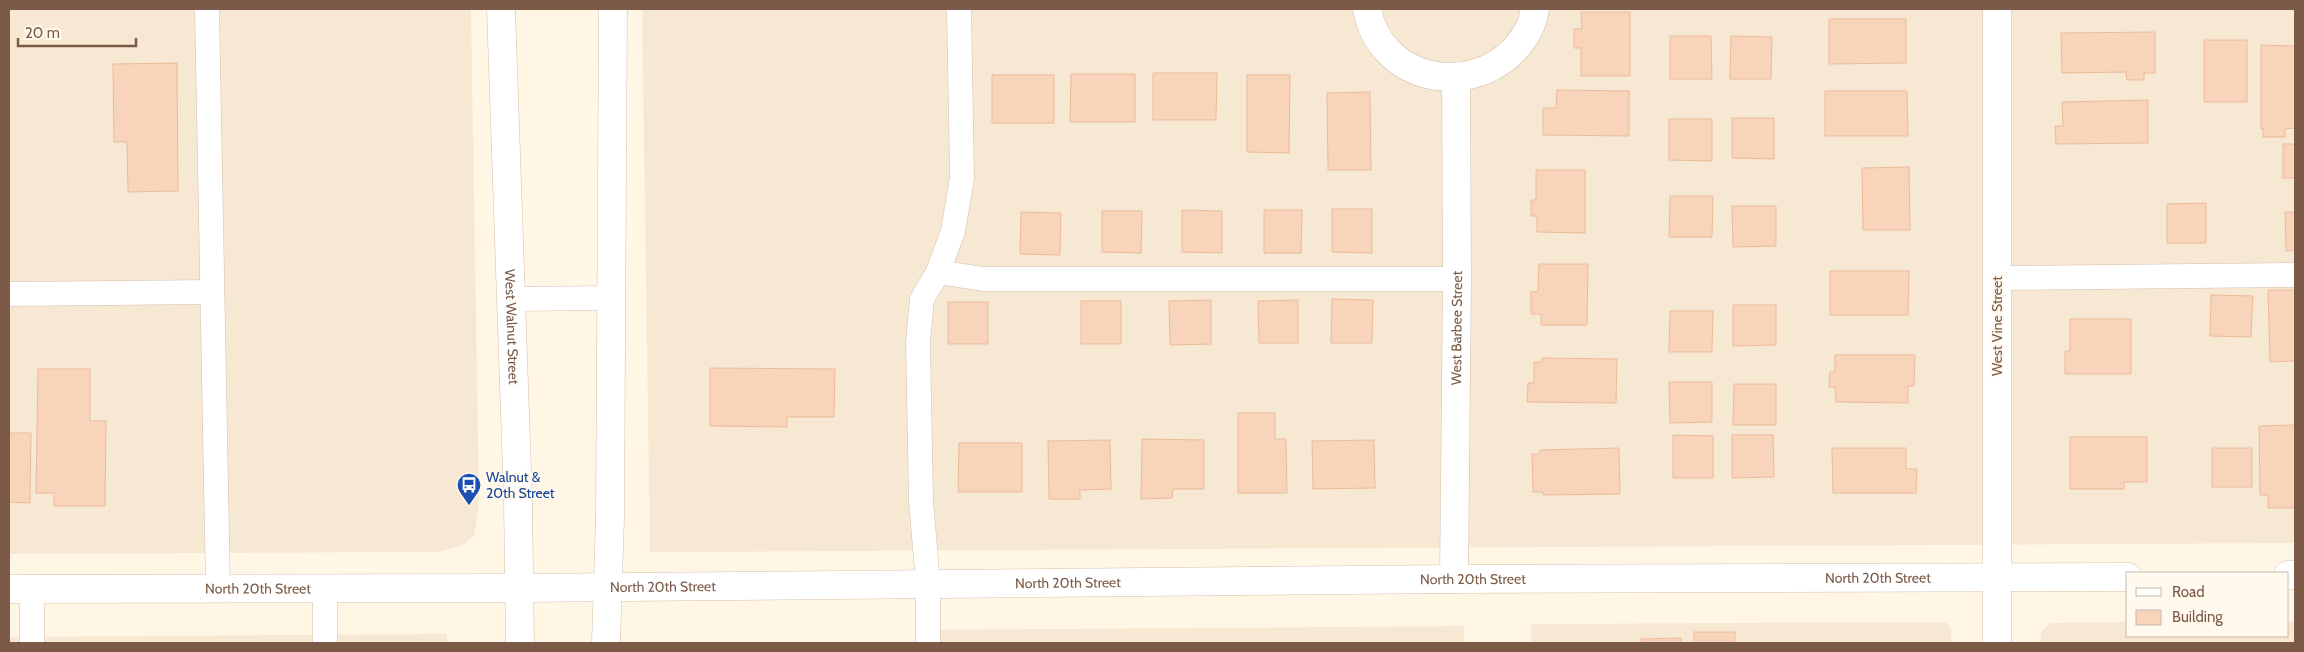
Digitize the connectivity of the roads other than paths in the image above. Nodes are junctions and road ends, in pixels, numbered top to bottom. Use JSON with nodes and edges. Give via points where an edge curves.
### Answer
{"nodes":[{"id":1,"x":207,"y":9,"type":"edge"},
{"id":2,"x":501,"y":9,"type":"edge"},
{"id":3,"x":613,"y":9,"type":"edge"},
{"id":4,"x":960,"y":9,"type":"edge"},
{"id":5,"x":1367,"y":9,"type":"edge"},
{"id":6,"x":1535,"y":9,"type":"edge"},
{"id":7,"x":1997,"y":9,"type":"edge"},
{"id":8,"x":1456,"y":78,"type":"junction"},
{"id":9,"x":938,"y":272,"type":"junction"},
{"id":10,"x":2295,"y":275,"type":"edge"},
{"id":11,"x":1997,"y":278,"type":"junction"},
{"id":12,"x":1457,"y":279,"type":"junction"},
{"id":13,"x":212,"y":292,"type":"junction"},
{"id":14,"x":9,"y":294,"type":"edge"},
{"id":15,"x":611,"y":298,"type":"junction"},
{"id":16,"x":510,"y":299,"type":"junction"},
{"id":17,"x":2126,"y":577,"type":"edge"},
{"id":18,"x":1454,"y":578,"type":"junction"},
{"id":19,"x":1997,"y":579,"type":"junction"},
{"id":20,"x":928,"y":584,"type":"junction"},
{"id":21,"x":608,"y":586,"type":"junction"},
{"id":22,"x":519,"y":588,"type":"junction"},
{"id":23,"x":218,"y":589,"type":"junction"},
{"id":24,"x":325,"y":589,"type":"junction"},
{"id":25,"x":20,"y":590,"type":"edge"},
{"id":26,"x":32,"y":643,"type":"edge"},
{"id":27,"x":325,"y":643,"type":"edge"},
{"id":28,"x":520,"y":643,"type":"edge"},
{"id":29,"x":606,"y":643,"type":"edge"},
{"id":30,"x":928,"y":643,"type":"edge"},
{"id":31,"x":1997,"y":643,"type":"edge"}],
"edges":[{"from":1,"to":13,"type":"lane"},
{"from":2,"to":16,"type":"main road","name":"West Walnut Street"},
{"from":3,"to":15,"type":"main road"},
{"from":4,"to":9,"type":"lane","via":[[962,178],[953,231]]},
{"from":5,"to":8,"type":"main road","via":[[1382,44],[1403,64],[1428,75]]},
{"from":6,"to":8,"type":"main road","via":[[1523,41],[1505,60],[1482,72]]},
{"from":7,"to":11,"type":"main road","name":"West Vine Street"},
{"from":8,"to":12,"type":"main road","name":"West Barbee Street"},
{"from":9,"to":12,"type":"lane","via":[[982,279]]},
{"from":9,"to":20,"type":"lane","via":[[922,299],[918,342],[921,501]]},
{"from":10,"to":11,"type":"lane"},
{"from":11,"to":19,"type":"main road","name":"West Vine Street"},
{"from":12,"to":18,"type":"main road","name":"West Barbee Street"},
{"from":13,"to":14,"type":"lane"},
{"from":13,"to":23,"type":"lane"},
{"from":15,"to":16,"type":"lane"},
{"from":15,"to":21,"type":"main road"},
{"from":16,"to":22,"type":"main road","name":"West Walnut Street"},
{"from":17,"to":19,"type":"main road","name":"North 20th Street"},
{"from":18,"to":19,"type":"main road","name":"North 20th Street"},
{"from":18,"to":20,"type":"main road","name":"North 20th Street"},
{"from":19,"to":31,"type":"main road","name":"West Vine Street"},
{"from":20,"to":21,"type":"main road","name":"North 20th Street"},
{"from":20,"to":30,"type":"lane"},
{"from":21,"to":22,"type":"main road","name":"North 20th Street"},
{"from":21,"to":29,"type":"main road"},
{"from":22,"to":24,"type":"main road","name":"North 20th Street"},
{"from":22,"to":28,"type":"main road","name":"West Walnut Street"},
{"from":23,"to":24,"type":"main road","name":"North 20th Street"},
{"from":23,"to":25,"type":"main road","name":"North 20th Street"},
{"from":24,"to":27,"type":"lane"},
{"from":25,"to":26,"type":"lane"}]}
